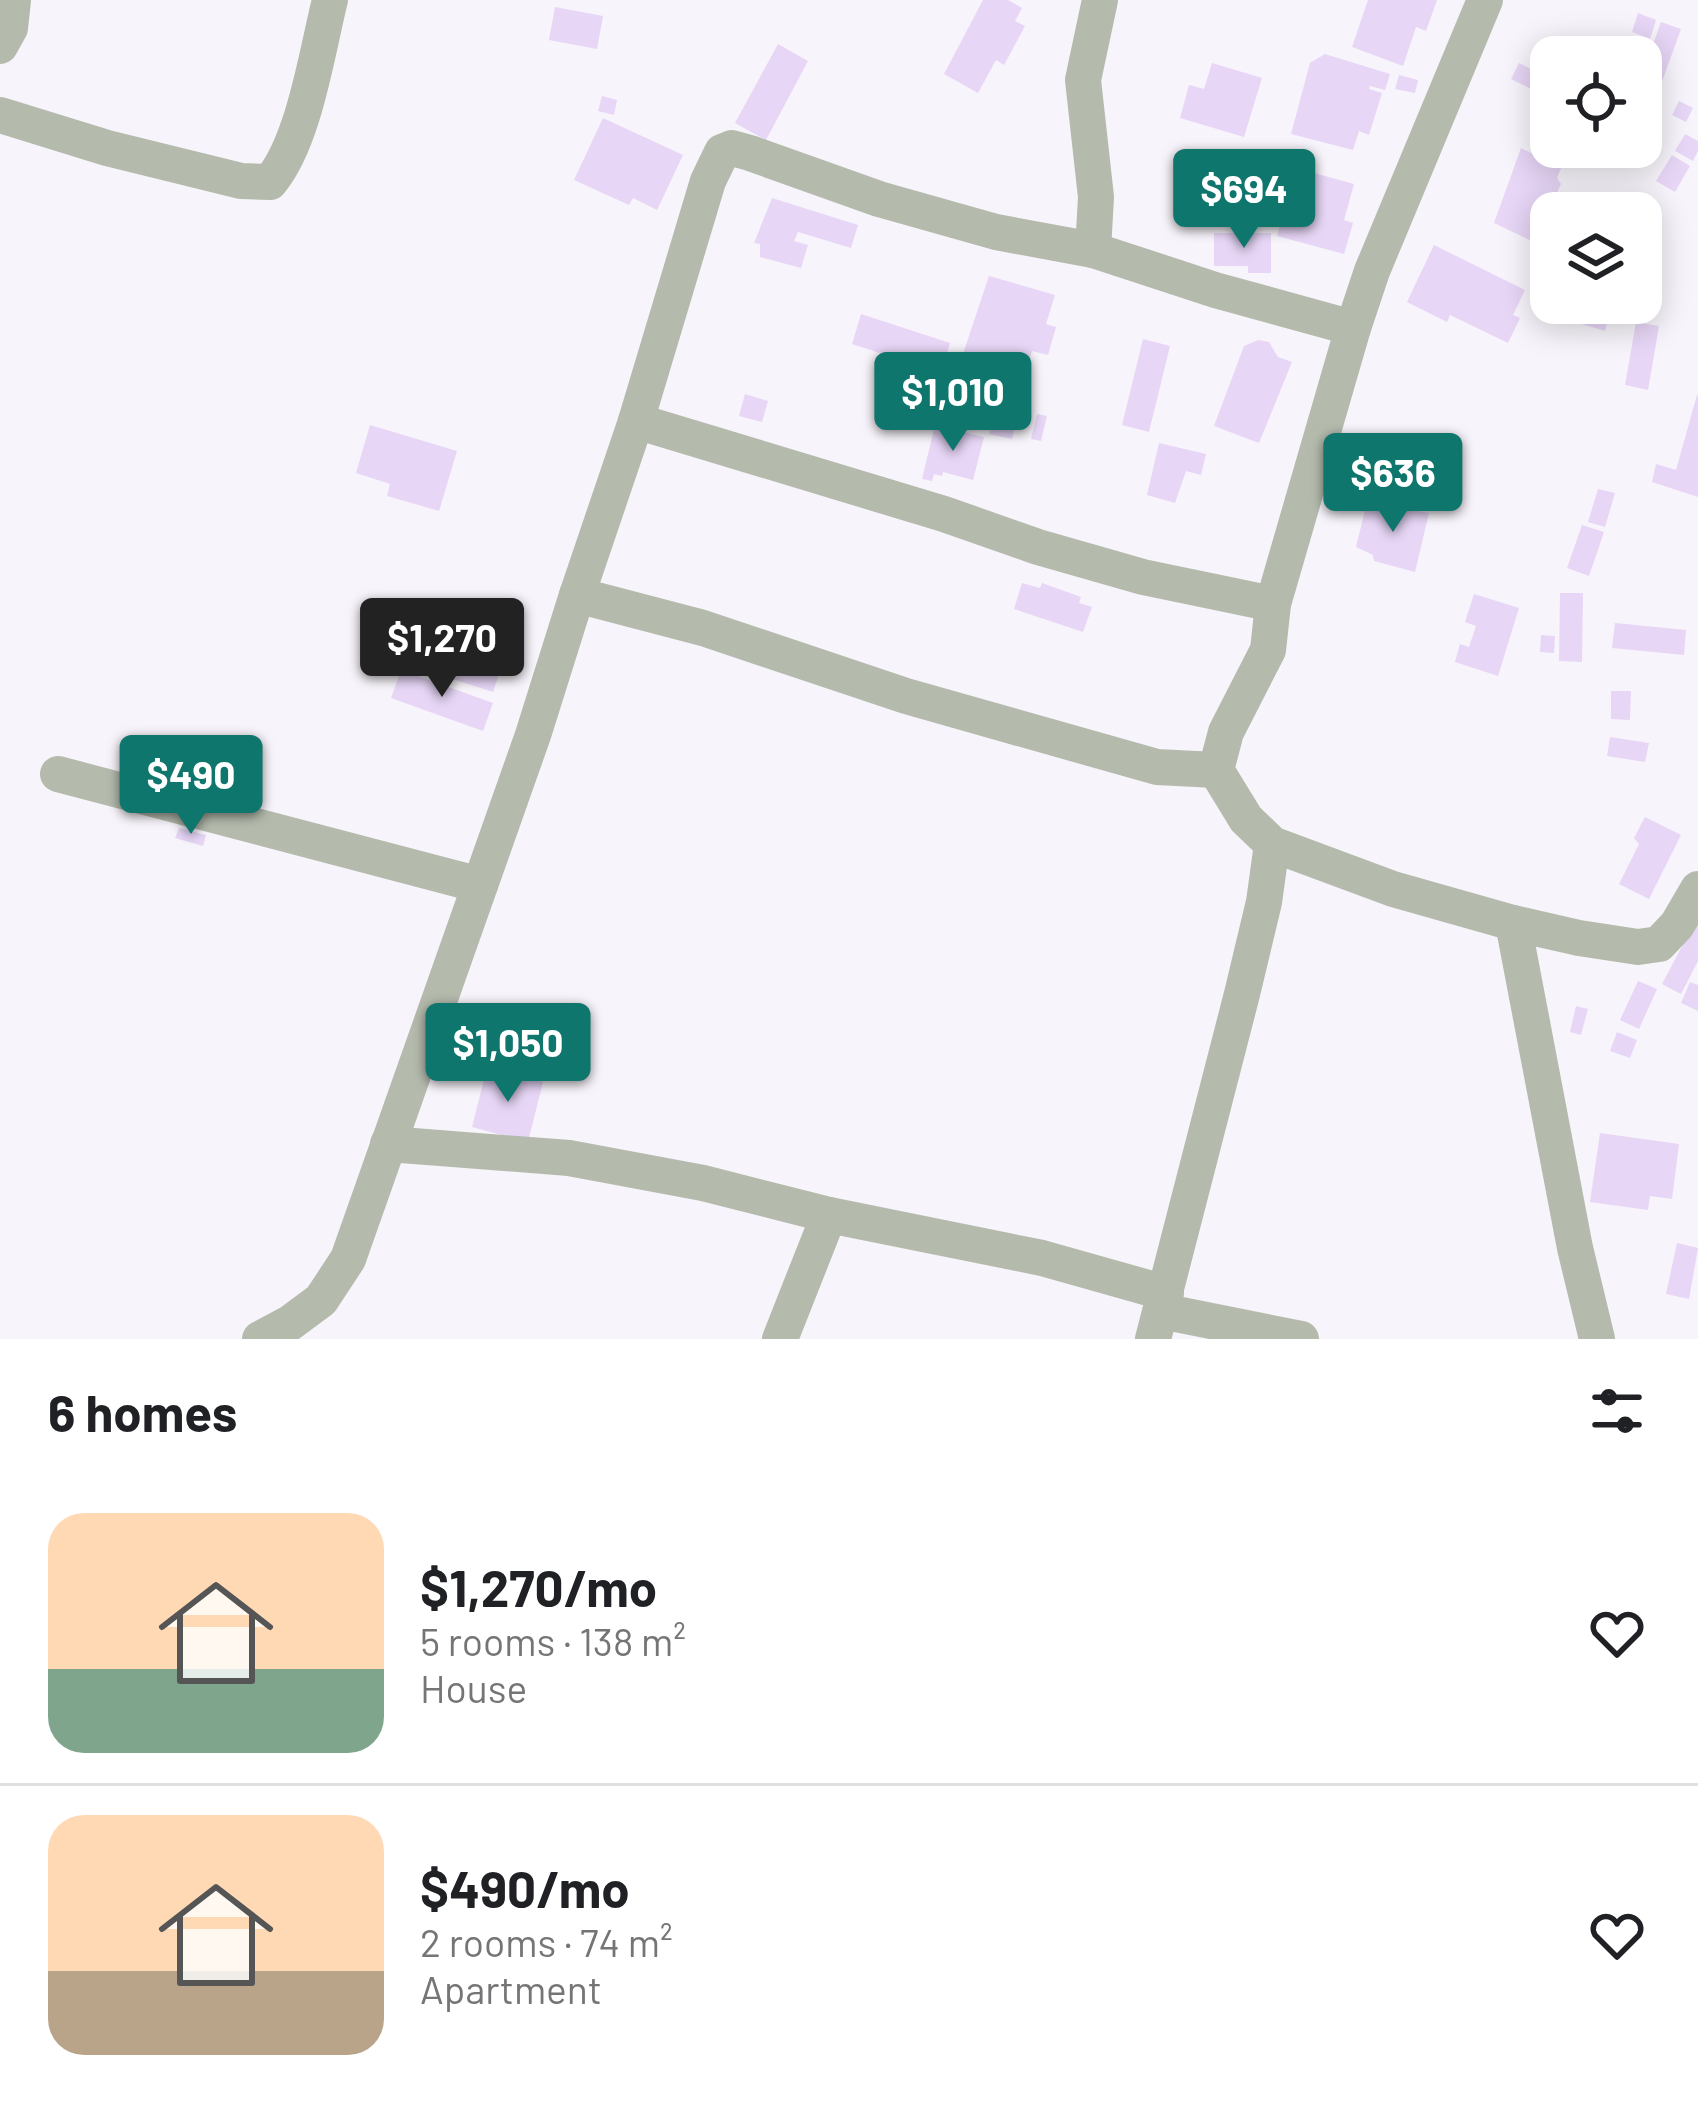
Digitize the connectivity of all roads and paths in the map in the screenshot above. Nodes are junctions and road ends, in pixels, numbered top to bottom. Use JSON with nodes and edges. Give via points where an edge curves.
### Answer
{"nodes":[{"id":1,"x":13,"y":0,"type":"edge"},
{"id":2,"x":330,"y":0,"type":"edge"},
{"id":3,"x":1100,"y":0,"type":"edge"},
{"id":4,"x":1485,"y":0,"type":"edge"},
{"id":5,"x":0,"y":46,"type":"edge"},
{"id":6,"x":0,"y":115,"type":"edge"},
{"id":7,"x":1093,"y":250,"type":"junction"},
{"id":8,"x":1353,"y":328,"type":"junction"},
{"id":9,"x":636,"y":421,"type":"junction"},
{"id":10,"x":577,"y":595,"type":"junction"},
{"id":11,"x":1273,"y":604,"type":"junction"},
{"id":12,"x":1216,"y":770,"type":"junction"},
{"id":13,"x":58,"y":774,"type":"dead end"},
{"id":14,"x":1272,"y":844,"type":"junction"},
{"id":15,"x":480,"y":885,"type":"junction"},
{"id":16,"x":1698,"y":889,"type":"edge"},
{"id":17,"x":1513,"y":923,"type":"junction"},
{"id":18,"x":388,"y":1144,"type":"junction"},
{"id":19,"x":829,"y":1215,"type":"junction"},
{"id":20,"x":1160,"y":1314,"type":"edge"},
{"id":21,"x":260,"y":1339,"type":"edge"},
{"id":22,"x":780,"y":1339,"type":"edge"},
{"id":23,"x":1301,"y":1339,"type":"edge"},
{"id":24,"x":1597,"y":1339,"type":"edge"}],
"edges":[{"from":1,"to":5,"type":"street"},
{"from":2,"to":6,"type":"street","via":[[285,165],[271,182],[241,182]]},
{"from":3,"to":7,"type":"street","via":[[1083,80],[1096,197]]},
{"from":4,"to":8,"type":"street"},
{"from":7,"to":8,"type":"street"},
{"from":7,"to":9,"type":"street","via":[[996,232],[732,148],[709,181]]},
{"from":8,"to":11,"type":"street"},
{"from":9,"to":10,"type":"street"},
{"from":9,"to":11,"type":"street","via":[[1038,547]]},
{"from":10,"to":12,"type":"street","via":[[1157,767]]},
{"from":10,"to":15,"type":"street"},
{"from":11,"to":12,"type":"street","via":[[1268,650]]},
{"from":12,"to":14,"type":"street"},
{"from":13,"to":15,"type":"street"},
{"from":14,"to":17,"type":"street"},
{"from":14,"to":20,"type":"street"},
{"from":15,"to":18,"type":"street"},
{"from":16,"to":17,"type":"street","via":[[1659,944]]},
{"from":17,"to":24,"type":"street"},
{"from":18,"to":19,"type":"street","via":[[569,1158]]},
{"from":18,"to":21,"type":"street","via":[[348,1259],[321,1300]]},
{"from":19,"to":20,"type":"street","via":[[1042,1258]]},
{"from":19,"to":22,"type":"street"},
{"from":20,"to":23,"type":"street"}]}
